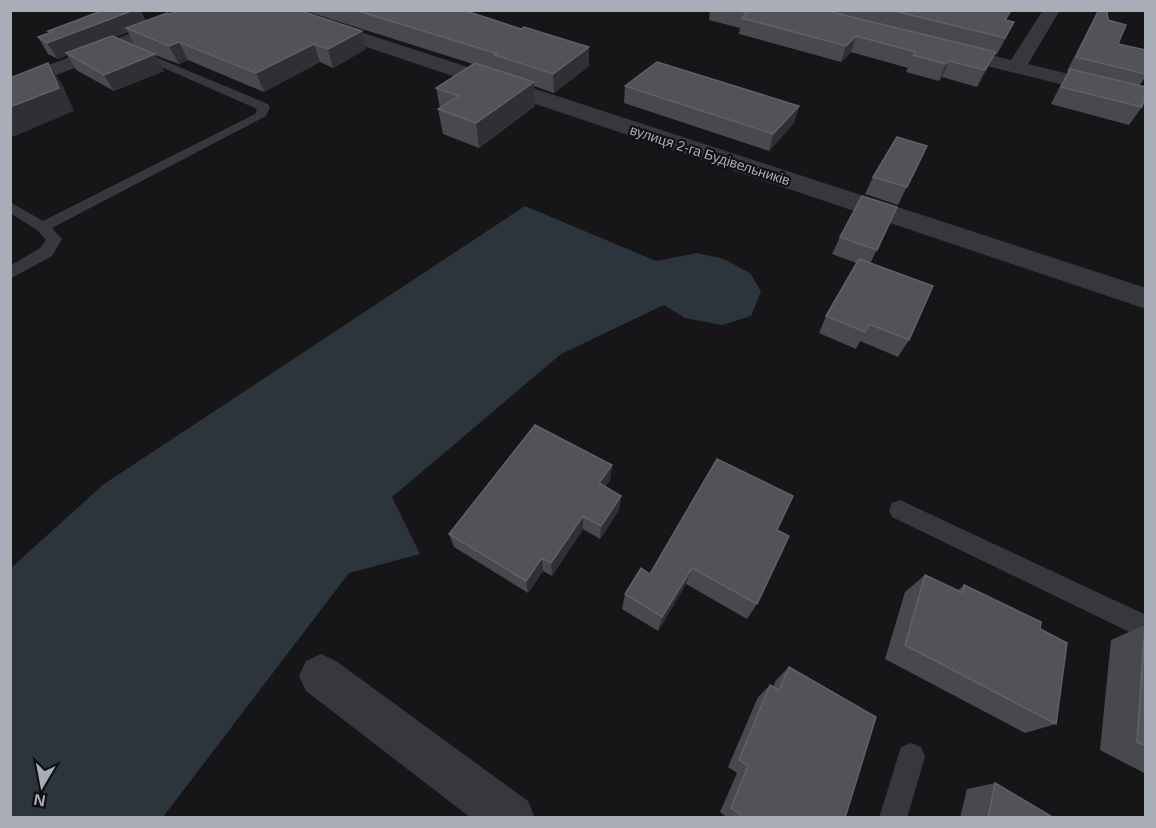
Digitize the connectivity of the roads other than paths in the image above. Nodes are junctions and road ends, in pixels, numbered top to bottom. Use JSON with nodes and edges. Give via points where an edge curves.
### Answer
{"nodes":[{"id":1,"x":208,"y":10,"type":"edge"},
{"id":2,"x":274,"y":10,"type":"edge"},
{"id":3,"x":1052,"y":10,"type":"edge"},
{"id":4,"x":119,"y":45,"type":"junction"},
{"id":5,"x":936,"y":47,"type":"edge"},
{"id":6,"x":1017,"y":67,"type":"junction"},
{"id":7,"x":10,"y":87,"type":"edge"},
{"id":8,"x":1146,"y":99,"type":"edge"},
{"id":9,"x":10,"y":206,"type":"edge"},
{"id":10,"x":42,"y":227,"type":"junction"},
{"id":11,"x":10,"y":274,"type":"edge"},
{"id":12,"x":1146,"y":299,"type":"edge"},
{"id":13,"x":900,"y":510,"type":"dead end"},
{"id":14,"x":1146,"y":627,"type":"edge"},
{"id":15,"x":321,"y":676,"type":"dead end"},
{"id":16,"x":910,"y":757,"type":"dead end"},
{"id":17,"x":511,"y":818,"type":"edge"},
{"id":18,"x":893,"y":818,"type":"edge"}],
"edges":[{"from":1,"to":4,"type":"street"},
{"from":2,"to":12,"type":"street","name":"вулиця 2-га Будівельників"},
{"from":3,"to":6,"type":"street"},
{"from":4,"to":7,"type":"street"},
{"from":4,"to":10,"type":"lane","via":[[264,107],[260,116]]},
{"from":5,"to":6,"type":"street"},
{"from":6,"to":8,"type":"street"},
{"from":9,"to":10,"type":"lane"},
{"from":10,"to":11,"type":"lane","via":[[54,239],[46,252]]},
{"from":13,"to":14,"type":"lane"},
{"from":15,"to":17,"type":"street"},
{"from":16,"to":18,"type":"lane"}]}
